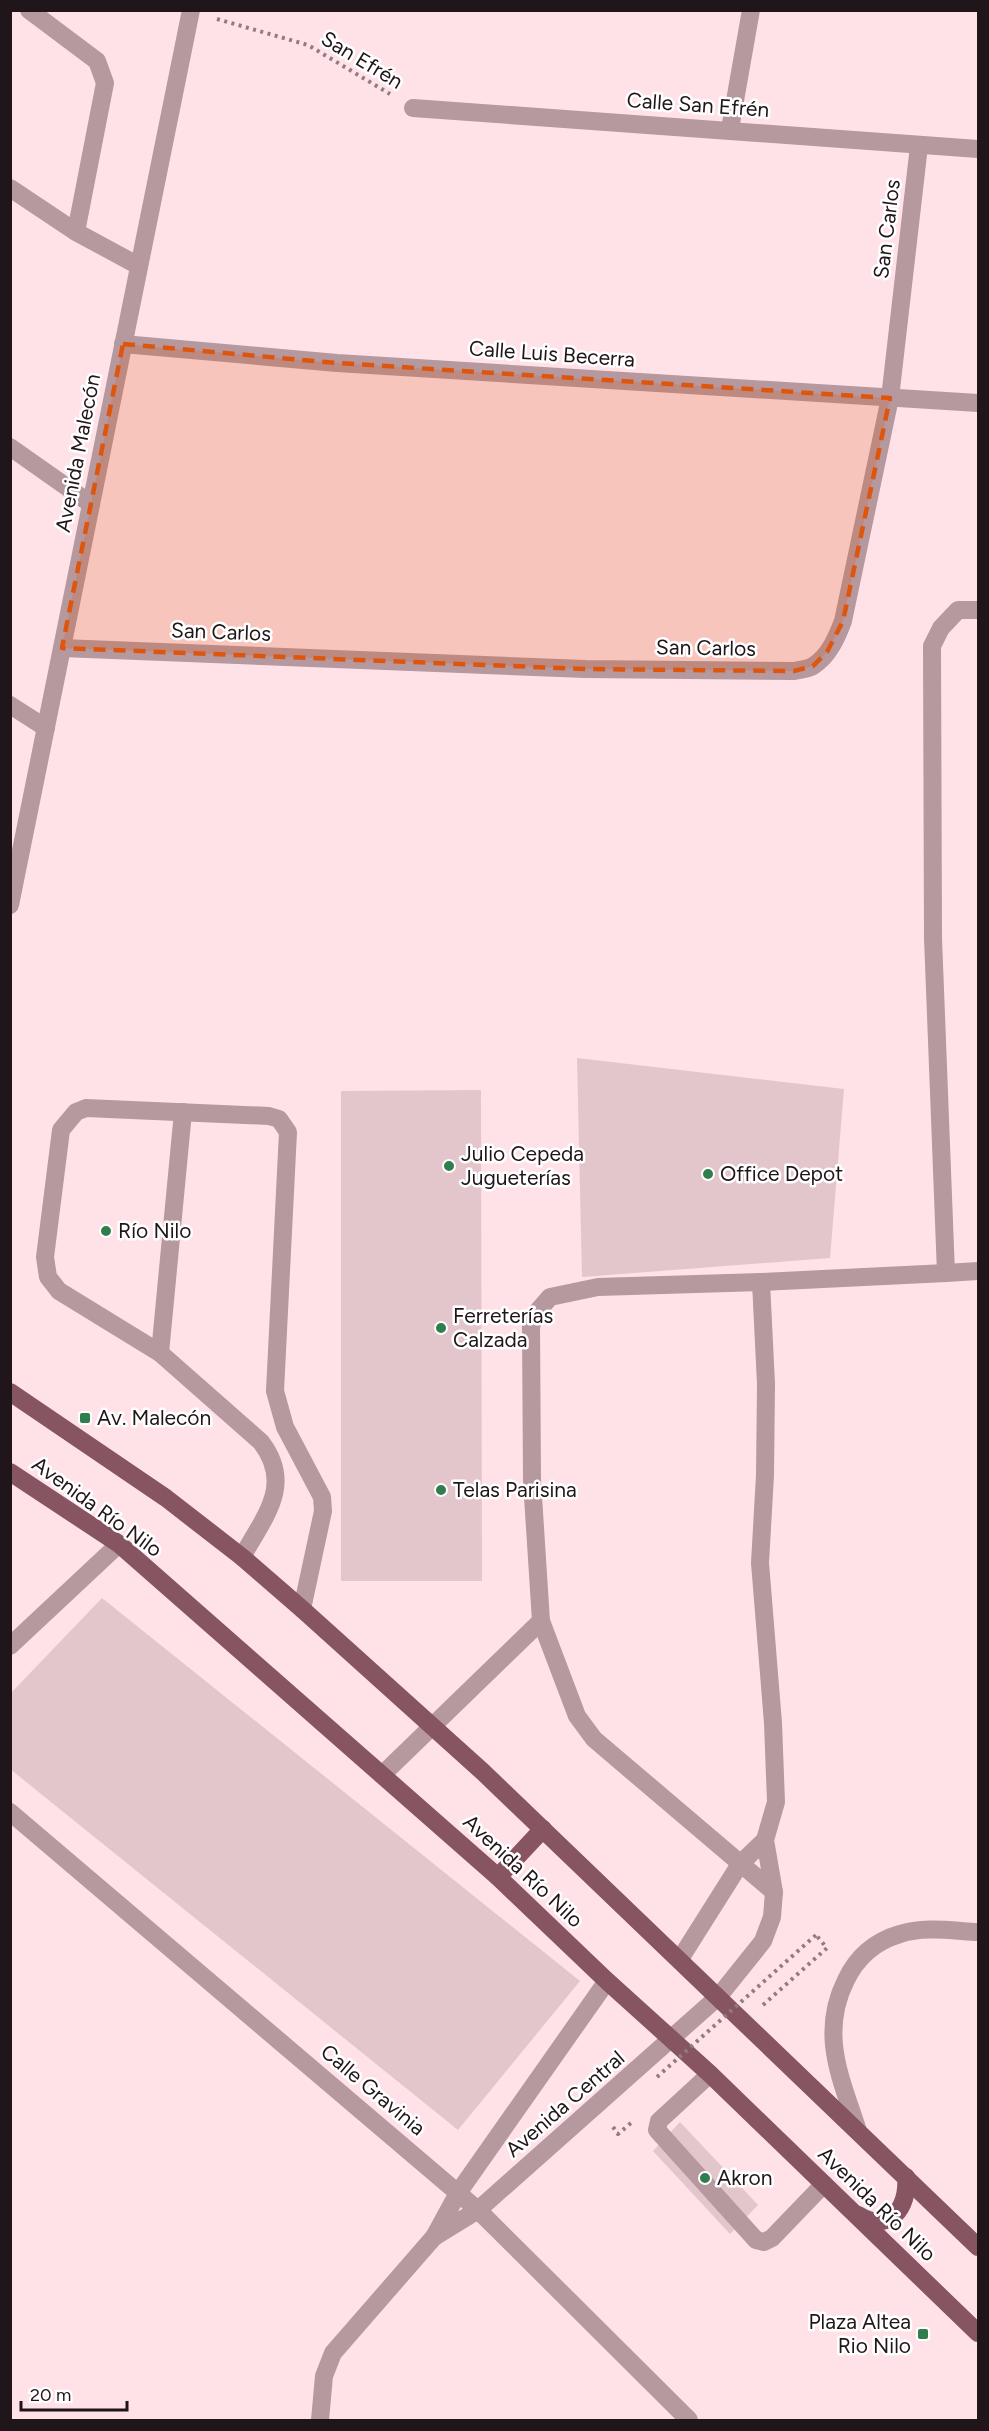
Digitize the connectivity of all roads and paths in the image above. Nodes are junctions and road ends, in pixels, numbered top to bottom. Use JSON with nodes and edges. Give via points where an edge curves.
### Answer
{"nodes":[{"id":1,"x":29,"y":10,"type":"edge"},
{"id":2,"x":751,"y":10,"type":"edge"},
{"id":3,"x":190,"y":11,"type":"edge"},
{"id":4,"x":413,"y":108,"type":"joint"},
{"id":5,"x":730,"y":129,"type":"junction"},
{"id":6,"x":919,"y":146,"type":"junction"},
{"id":7,"x":978,"y":149,"type":"edge"},
{"id":8,"x":10,"y":188,"type":"edge"},
{"id":9,"x":76,"y":232,"type":"junction"},
{"id":10,"x":140,"y":266,"type":"junction"},
{"id":11,"x":123,"y":344,"type":"junction"},
{"id":12,"x":890,"y":398,"type":"junction"},
{"id":13,"x":978,"y":403,"type":"edge"},
{"id":14,"x":10,"y":447,"type":"edge"},
{"id":15,"x":91,"y":504,"type":"junction"},
{"id":16,"x":978,"y":610,"type":"edge"},
{"id":17,"x":62,"y":648,"type":"junction"},
{"id":18,"x":10,"y":705,"type":"edge"},
{"id":19,"x":46,"y":728,"type":"junction"},
{"id":20,"x":10,"y":905,"type":"edge"},
{"id":21,"x":183,"y":1112,"type":"junction"},
{"id":22,"x":978,"y":1271,"type":"edge"},
{"id":23,"x":946,"y":1273,"type":"junction"},
{"id":24,"x":760,"y":1282,"type":"junction"},
{"id":25,"x":160,"y":1353,"type":"junction"},
{"id":26,"x":10,"y":1392,"type":"edge"},
{"id":27,"x":10,"y":1472,"type":"edge"},
{"id":28,"x":119,"y":1544,"type":"junction"},
{"id":29,"x":242,"y":1557,"type":"junction"},
{"id":30,"x":302,"y":1610,"type":"junction"},
{"id":31,"x":541,"y":1621,"type":"junction"},
{"id":32,"x":10,"y":1646,"type":"edge"},
{"id":33,"x":433,"y":1725,"type":"junction"},
{"id":34,"x":382,"y":1775,"type":"junction"},
{"id":35,"x":10,"y":1812,"type":"edge"},
{"id":36,"x":543,"y":1829,"type":"junction"},
{"id":37,"x":765,"y":1840,"type":"junction"},
{"id":38,"x":740,"y":1864,"type":"junction"},
{"id":39,"x":498,"y":1876,"type":"junction"},
{"id":40,"x":774,"y":1892,"type":"junction"},
{"id":41,"x":978,"y":1932,"type":"edge"},
{"id":42,"x":680,"y":1959,"type":"junction"},
{"id":43,"x":607,"y":1981,"type":"junction"},
{"id":44,"x":719,"y":1996,"type":"junction"},
{"id":45,"x":745,"y":2022,"type":"junction"},
{"id":46,"x":672,"y":2039,"type":"junction"},
{"id":47,"x":710,"y":2073,"type":"junction"},
{"id":48,"x":657,"y":2077,"type":"dead end"},
{"id":49,"x":858,"y":2131,"type":"junction"},
{"id":50,"x":906,"y":2177,"type":"junction"},
{"id":51,"x":824,"y":2184,"type":"junction"},
{"id":52,"x":458,"y":2193,"type":"junction"},
{"id":53,"x":478,"y":2210,"type":"junction"},
{"id":54,"x":855,"y":2214,"type":"junction"},
{"id":55,"x":434,"y":2237,"type":"junction"},
{"id":56,"x":978,"y":2247,"type":"edge"},
{"id":57,"x":978,"y":2333,"type":"edge"},
{"id":58,"x":320,"y":2421,"type":"edge"},
{"id":59,"x":689,"y":2421,"type":"edge"}],
"edges":[{"from":1,"to":9,"type":"street","via":[[97,61],[105,83]]},
{"from":2,"to":5,"type":"street"},
{"from":3,"to":4,"type":"path","name":"San Efrén","via":[[308,45]]},
{"from":3,"to":10,"type":"street","name":"Avenida Malecón"},
{"from":4,"to":5,"type":"street","name":"Calle San Efrén"},
{"from":5,"to":6,"type":"street","name":"Calle San Efrén"},
{"from":6,"to":7,"type":"street","name":"Calle San Efrén"},
{"from":6,"to":12,"type":"street","name":"San Carlos"},
{"from":8,"to":9,"type":"street"},
{"from":9,"to":10,"type":"street"},
{"from":10,"to":11,"type":"street","name":"Avenida Malecón"},
{"from":11,"to":12,"type":"street","name":"Calle Luis Becerra","via":[[337,363]]},
{"from":11,"to":15,"type":"street","name":"Avenida Malecón"},
{"from":12,"to":13,"type":"street","name":"Calle Luis Becerra"},
{"from":12,"to":17,"type":"street","name":"San Carlos","via":[[838,636],[813,666],[794,672],[585,669]]},
{"from":14,"to":15,"type":"street"},
{"from":15,"to":17,"type":"street","name":"Avenida Malecón"},
{"from":16,"to":23,"type":"street","via":[[958,610],[941,628],[932,646],[933,938]]},
{"from":17,"to":19,"type":"street","name":"Avenida Malecón"},
{"from":18,"to":19,"type":"street"},
{"from":19,"to":20,"type":"street","name":"Avenida Malecón"},
{"from":21,"to":25,"type":"street"},
{"from":21,"to":25,"type":"street","via":[[86,1108],[68,1120],[62,1130],[45,1257],[48,1277],[59,1291]]},
{"from":21,"to":30,"type":"street","via":[[269,1116],[279,1119],[288,1132],[276,1390],[285,1427],[322,1497]]},
{"from":22,"to":23,"type":"street"},
{"from":23,"to":24,"type":"street"},
{"from":24,"to":31,"type":"street","via":[[598,1287],[550,1297],[537,1312],[531,1326],[532,1481]]},
{"from":24,"to":37,"type":"street","via":[[766,1396],[760,1563],[776,1802]]},
{"from":25,"to":29,"type":"street","via":[[261,1442],[272,1460],[277,1487],[273,1501]]},
{"from":26,"to":29,"type":"main road","name":"Avenida Río Nilo","via":[[166,1498]]},
{"from":27,"to":28,"type":"main road","name":"Avenida Río Nilo"},
{"from":28,"to":32,"type":"street"},
{"from":28,"to":34,"type":"main road","name":"Avenida Río Nilo"},
{"from":29,"to":30,"type":"main road","name":"Avenida Río Nilo"},
{"from":30,"to":33,"type":"main road","name":"Avenida Río Nilo"},
{"from":31,"to":33,"type":"street"},
{"from":31,"to":38,"type":"street","via":[[577,1716],[594,1739]]},
{"from":33,"to":34,"type":"street"},
{"from":33,"to":36,"type":"main road","name":"Avenida Río Nilo"},
{"from":34,"to":39,"type":"main road","name":"Avenida Río Nilo"},
{"from":35,"to":52,"type":"street","name":"Calle Gravinia"},
{"from":36,"to":39,"type":"main road"},
{"from":36,"to":42,"type":"main road","name":"Avenida Río Nilo"},
{"from":37,"to":38,"type":"street"},
{"from":37,"to":40,"type":"street","name":"Avenida Central"},
{"from":38,"to":40,"type":"street"},
{"from":38,"to":42,"type":"street"},
{"from":39,"to":43,"type":"main road","name":"Avenida Río Nilo"},
{"from":40,"to":44,"type":"street","name":"Avenida Central","via":[[763,1941]]},
{"from":41,"to":49,"type":"street","via":[[902,1933],[864,1953],[850,1971],[832,2026],[835,2054]]},
{"from":42,"to":44,"type":"main road","name":"Avenida Río Nilo"},
{"from":43,"to":46,"type":"main road","name":"Avenida Río Nilo"},
{"from":43,"to":52,"type":"street","name":"Avenida Central"},
{"from":44,"to":45,"type":"main road","name":"Avenida Río Nilo"},
{"from":44,"to":46,"type":"street","name":"Avenida Central"},
{"from":45,"to":48,"type":"path","bridge":true,"via":[[827,1948],[816,1935]]},
{"from":45,"to":49,"type":"main road","name":"Avenida Río Nilo"},
{"from":46,"to":47,"type":"main road","name":"Avenida Río Nilo"},
{"from":46,"to":53,"type":"street","name":"Avenida Central"},
{"from":47,"to":51,"type":"main road","name":"Avenida Río Nilo"},
{"from":47,"to":51,"type":"street","via":[[659,2121],[657,2130],[756,2240],[772,2238]]},
{"from":49,"to":50,"type":"main road","name":"Avenida Río Nilo"},
{"from":50,"to":54,"type":"main road","via":[[908,2190],[898,2212],[877,2222]]},
{"from":50,"to":56,"type":"main road","name":"Avenida Río Nilo"},
{"from":51,"to":54,"type":"main road","name":"Avenida Río Nilo"},
{"from":52,"to":53,"type":"street","name":"Calle Gravinia"},
{"from":52,"to":55,"type":"street","name":"Avenida Central"},
{"from":53,"to":55,"type":"street","name":"Avenida Central"},
{"from":53,"to":59,"type":"street","name":"Calle Gravinia"},
{"from":54,"to":57,"type":"main road","name":"Avenida Río Nilo"},
{"from":55,"to":58,"type":"street","name":"Avenida Central","via":[[333,2353],[324,2376]]}]}
